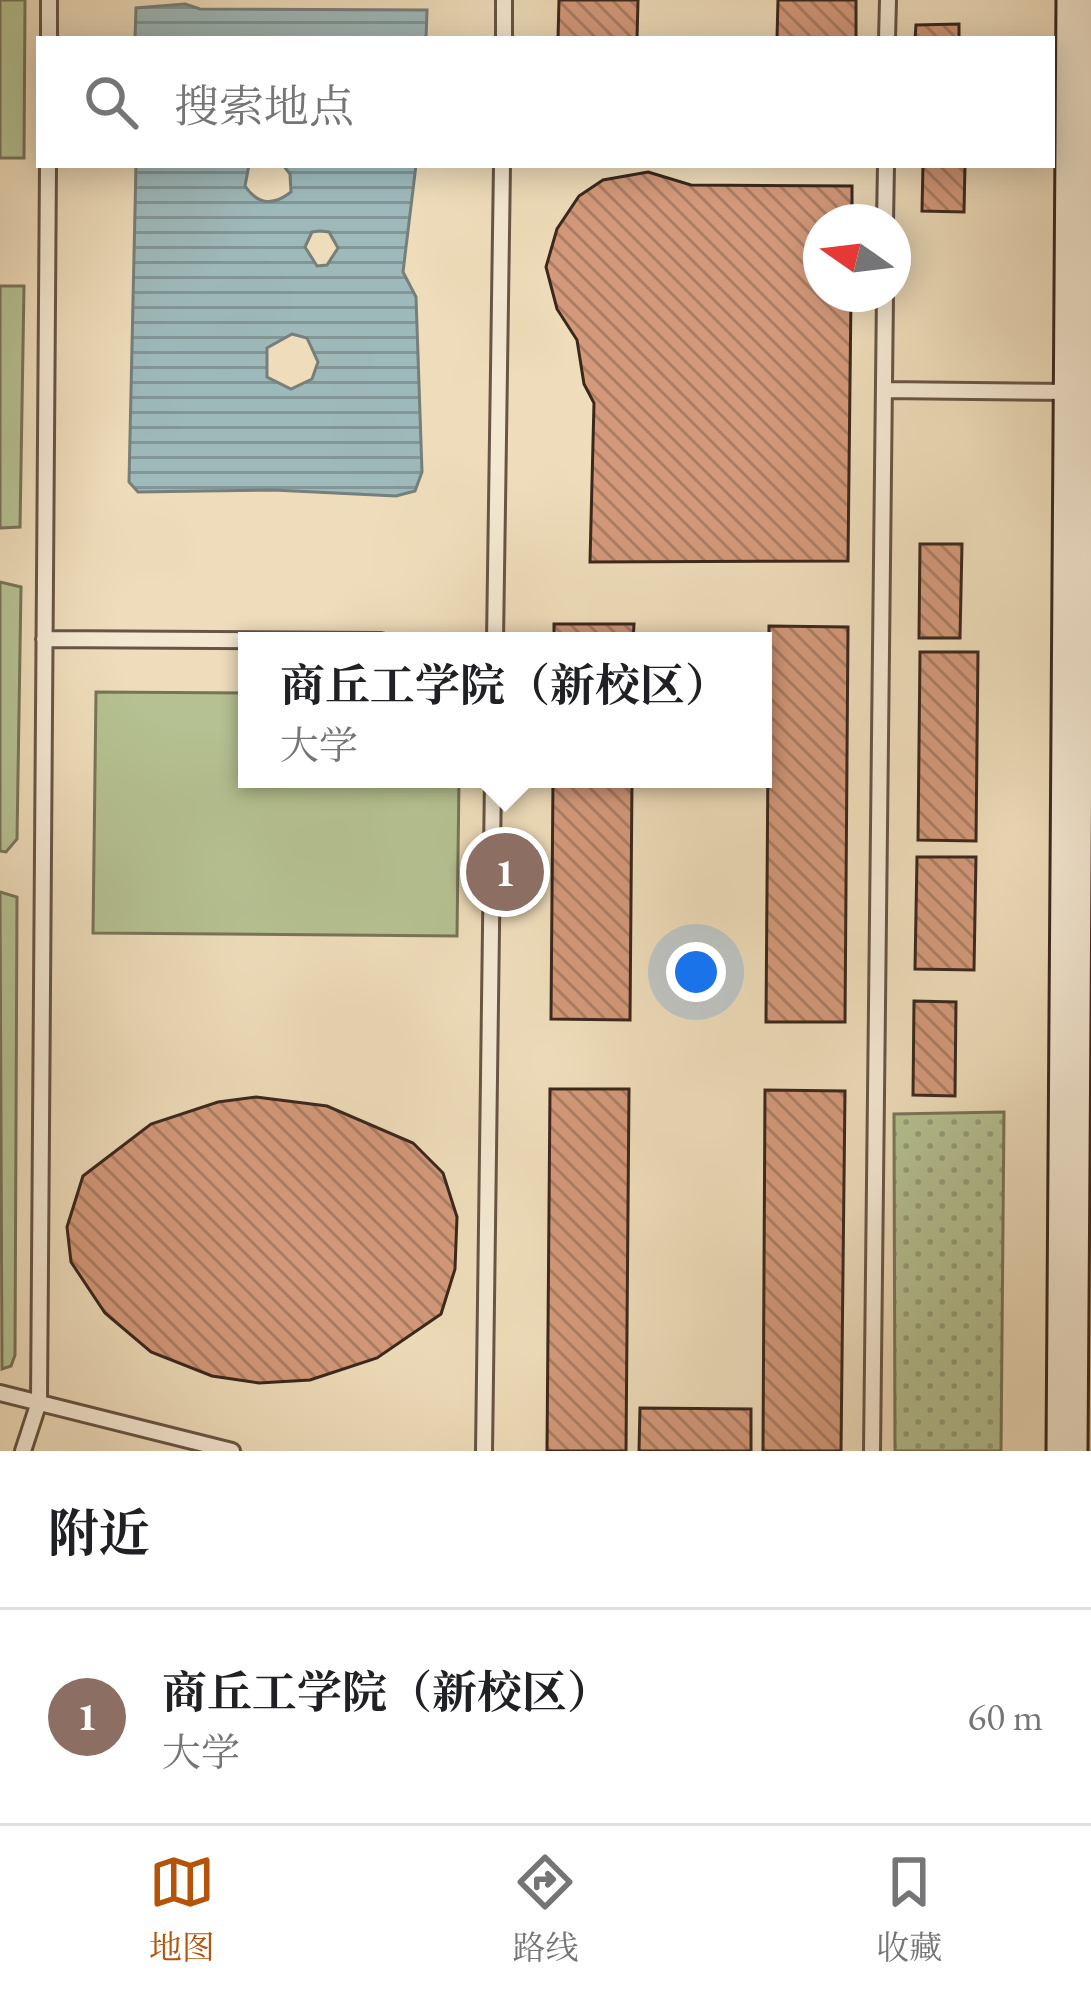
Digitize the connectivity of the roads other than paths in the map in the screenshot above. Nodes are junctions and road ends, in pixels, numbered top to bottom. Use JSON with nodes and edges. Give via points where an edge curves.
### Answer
{"nodes":[{"id":1,"x":49,"y":0,"type":"edge"},
{"id":2,"x":504,"y":0,"type":"edge"},
{"id":3,"x":887,"y":0,"type":"edge"},
{"id":4,"x":1077,"y":0,"type":"edge"},
{"id":5,"x":49,"y":36,"type":"edge"},
{"id":6,"x":504,"y":36,"type":"edge"},
{"id":7,"x":887,"y":36,"type":"edge"},
{"id":8,"x":48,"y":168,"type":"edge"},
{"id":9,"x":502,"y":168,"type":"edge"},
{"id":10,"x":886,"y":168,"type":"edge"},
{"id":11,"x":885,"y":204,"type":"edge"},
{"id":12,"x":885,"y":312,"type":"edge"},
{"id":13,"x":884,"y":390,"type":"junction"},
{"id":14,"x":1074,"y":392,"type":"junction"},
{"id":15,"x":495,"y":632,"type":"edge"},
{"id":16,"x":44,"y":639,"type":"junction"},
{"id":17,"x":238,"y":640,"type":"edge"},
{"id":18,"x":494,"y":788,"type":"edge"},
{"id":19,"x":0,"y":1393,"type":"edge"},
{"id":20,"x":39,"y":1402,"type":"junction"},
{"id":21,"x":23,"y":1451,"type":"edge"},
{"id":22,"x":232,"y":1451,"type":"edge"},
{"id":23,"x":484,"y":1451,"type":"edge"},
{"id":24,"x":872,"y":1451,"type":"edge"},
{"id":25,"x":1067,"y":1451,"type":"edge"}],
"edges":[{"from":1,"to":5,"type":"lane"},
{"from":2,"to":6,"type":"lane"},
{"from":3,"to":7,"type":"lane"},
{"from":4,"to":14,"type":"street"},
{"from":8,"to":16,"type":"lane"},
{"from":9,"to":15,"type":"lane"},
{"from":10,"to":11,"type":"lane"},
{"from":12,"to":13,"type":"lane"},
{"from":13,"to":14,"type":"lane"},
{"from":13,"to":24,"type":"lane"},
{"from":14,"to":25,"type":"street"},
{"from":16,"to":17,"type":"lane"},
{"from":16,"to":20,"type":"lane"},
{"from":18,"to":23,"type":"lane"},
{"from":19,"to":20,"type":"lane"},
{"from":20,"to":21,"type":"lane"},
{"from":20,"to":22,"type":"lane"}]}
